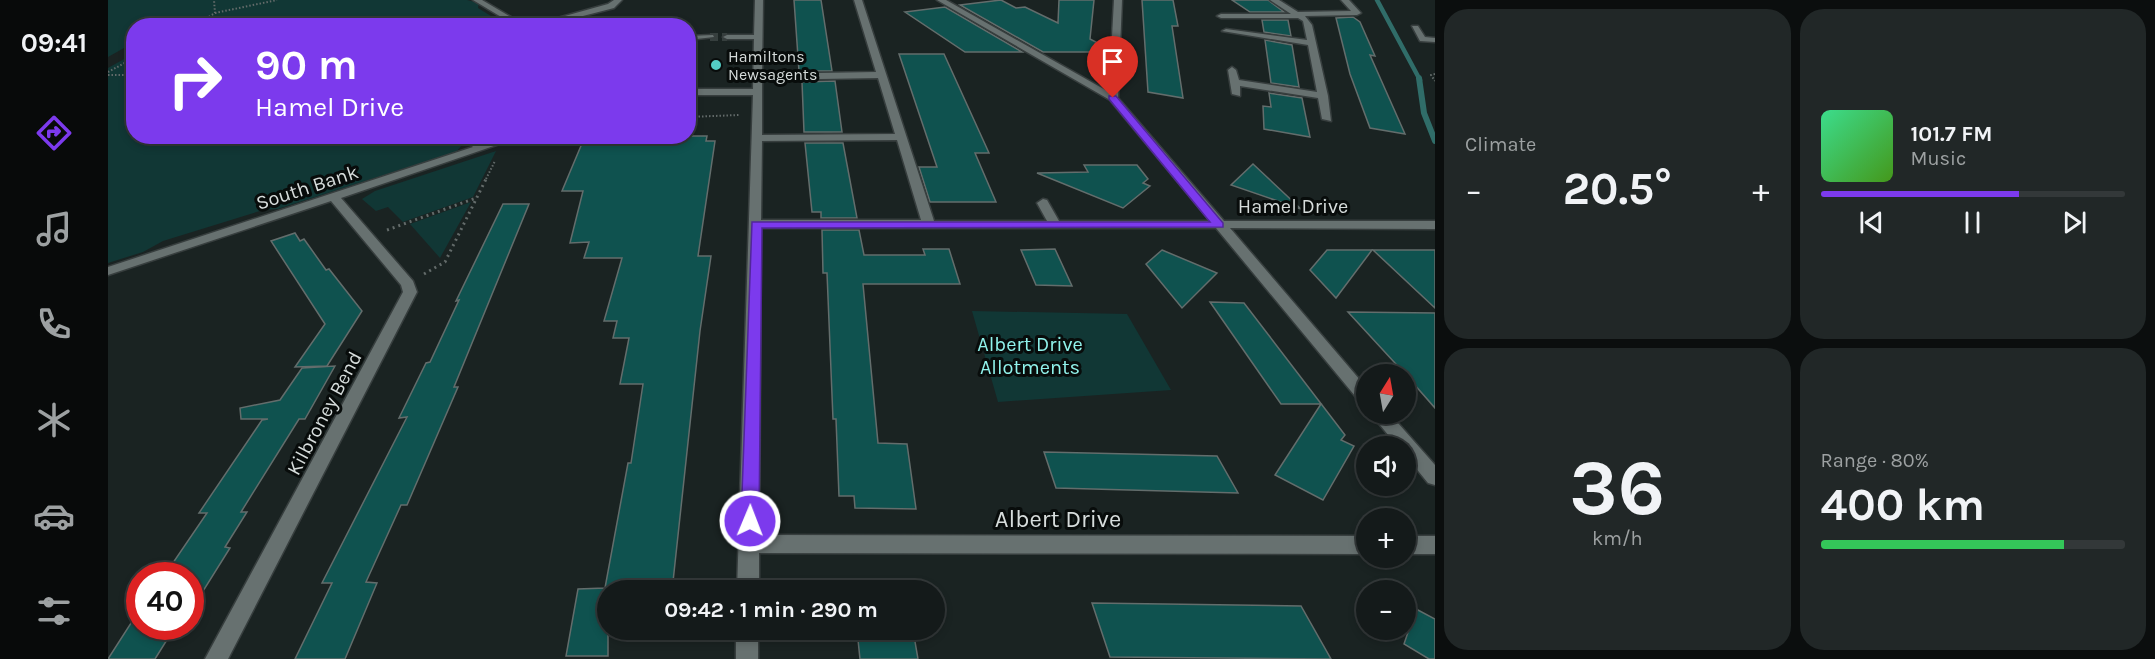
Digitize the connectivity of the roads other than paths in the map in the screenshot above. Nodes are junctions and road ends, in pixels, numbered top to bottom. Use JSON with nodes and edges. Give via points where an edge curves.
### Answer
{"nodes":[{"id":1,"x":477,"y":0,"type":"edge"},
{"id":2,"x":618,"y":0,"type":"edge"},
{"id":3,"x":759,"y":0,"type":"edge"},
{"id":4,"x":858,"y":0,"type":"edge"},
{"id":5,"x":940,"y":0,"type":"edge"},
{"id":6,"x":1118,"y":0,"type":"edge"},
{"id":7,"x":1274,"y":0,"type":"edge"},
{"id":8,"x":1346,"y":0,"type":"edge"},
{"id":9,"x":1211,"y":9,"type":"dead end"},
{"id":10,"x":1299,"y":15,"type":"junction"},
{"id":11,"x":508,"y":18,"type":"edge"},
{"id":12,"x":565,"y":18,"type":"edge"},
{"id":13,"x":1225,"y":27,"type":"junction"},
{"id":14,"x":1415,"y":28,"type":"dead end"},
{"id":15,"x":710,"y":37,"type":"tunnel mouth"},
{"id":16,"x":727,"y":37,"type":"tunnel mouth"},
{"id":17,"x":758,"y":37,"type":"junction"},
{"id":18,"x":696,"y":38,"type":"edge"},
{"id":19,"x":1435,"y":40,"type":"edge"},
{"id":20,"x":1312,"y":44,"type":"junction"},
{"id":21,"x":1232,"y":70,"type":"dead end"},
{"id":22,"x":880,"y":75,"type":"junction"},
{"id":23,"x":1234,"y":82,"type":"junction"},
{"id":24,"x":758,"y":84,"type":"junction"},
{"id":25,"x":696,"y":91,"type":"edge"},
{"id":26,"x":1237,"y":94,"type":"dead end"},
{"id":27,"x":1323,"y":96,"type":"junction"},
{"id":28,"x":1113,"y":98,"type":"junction"},
{"id":29,"x":1327,"y":119,"type":"dead end"},
{"id":30,"x":901,"y":137,"type":"junction"},
{"id":31,"x":757,"y":138,"type":"junction"},
{"id":32,"x":476,"y":144,"type":"edge"},
{"id":33,"x":496,"y":144,"type":"edge"},
{"id":34,"x":482,"y":149,"type":"junction"},
{"id":35,"x":335,"y":198,"type":"junction"},
{"id":36,"x":1043,"y":203,"type":"dead end"},
{"id":37,"x":756,"y":224,"type":"junction"},
{"id":38,"x":1055,"y":224,"type":"junction"},
{"id":39,"x":929,"y":225,"type":"junction"},
{"id":40,"x":1219,"y":225,"type":"junction"},
{"id":41,"x":1435,"y":225,"type":"edge"},
{"id":42,"x":108,"y":271,"type":"edge"},
{"id":43,"x":1356,"y":386,"type":"edge"},
{"id":44,"x":1389,"y":424,"type":"edge"},
{"id":45,"x":1435,"y":478,"type":"edge"},
{"id":46,"x":750,"y":544,"type":"junction"},
{"id":47,"x":1356,"y":545,"type":"edge"},
{"id":48,"x":1416,"y":545,"type":"edge"},
{"id":49,"x":1435,"y":545,"type":"edge"},
{"id":50,"x":748,"y":580,"type":"edge"},
{"id":51,"x":747,"y":640,"type":"edge"},
{"id":52,"x":216,"y":659,"type":"edge"},
{"id":53,"x":747,"y":659,"type":"edge"}],
"edges":[{"from":1,"to":11,"type":"street"},
{"from":2,"to":12,"type":"street","via":[[612,6]]},
{"from":3,"to":17,"type":"street"},
{"from":4,"to":22,"type":"street"},
{"from":5,"to":28,"type":"street"},
{"from":6,"to":28,"type":"street"},
{"from":7,"to":10,"type":"street"},
{"from":8,"to":10,"type":"street","via":[[1357,13]]},
{"from":9,"to":13,"type":"street"},
{"from":10,"to":13,"type":"street"},
{"from":10,"to":20,"type":"street","via":[[1308,25]]},
{"from":13,"to":20,"type":"street"},
{"from":14,"to":19,"type":"street","via":[[1423,39]]},
{"from":15,"to":18,"type":"street"},
{"from":16,"to":17,"type":"street"},
{"from":17,"to":24,"type":"street"},
{"from":20,"to":27,"type":"street"},
{"from":21,"to":23,"type":"street"},
{"from":22,"to":24,"type":"street"},
{"from":22,"to":30,"type":"street"},
{"from":23,"to":26,"type":"street"},
{"from":23,"to":27,"type":"street"},
{"from":24,"to":25,"type":"street"},
{"from":24,"to":31,"type":"street"},
{"from":27,"to":29,"type":"street"},
{"from":28,"to":40,"type":"street"},
{"from":30,"to":31,"type":"street"},
{"from":30,"to":39,"type":"street"},
{"from":31,"to":37,"type":"street"},
{"from":32,"to":34,"type":"street"},
{"from":33,"to":34,"type":"street","name":"South Bank"},
{"from":34,"to":35,"type":"street","name":"South Bank"},
{"from":35,"to":42,"type":"street","name":"South Bank"},
{"from":35,"to":52,"type":"street","name":"Kilbroney Bend","via":[[408,284],[410,292]]},
{"from":36,"to":38,"type":"street"},
{"from":37,"to":39,"type":"street","name":"Hamel Drive"},
{"from":37,"to":46,"type":"street"},
{"from":38,"to":39,"type":"street","name":"Hamel Drive"},
{"from":38,"to":40,"type":"street","name":"Hamel Drive"},
{"from":40,"to":41,"type":"street","name":"Hamel Drive"},
{"from":40,"to":43,"type":"street"},
{"from":44,"to":45,"type":"street"},
{"from":46,"to":47,"type":"street","name":"Albert Drive"},
{"from":46,"to":50,"type":"street"},
{"from":48,"to":49,"type":"street"},
{"from":51,"to":53,"type":"street"}]}
